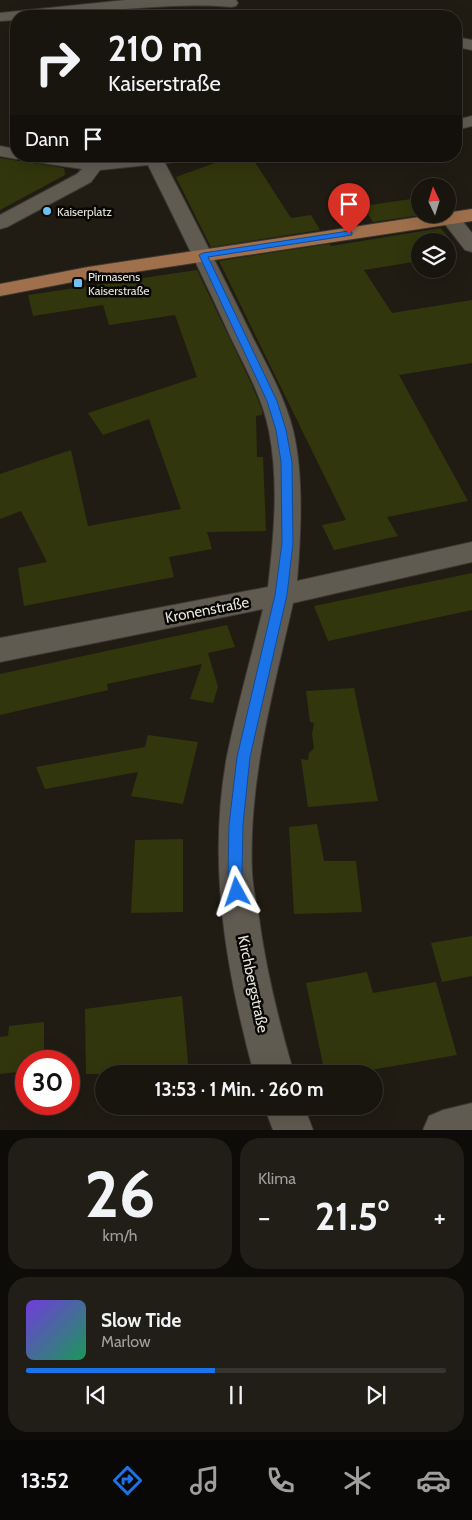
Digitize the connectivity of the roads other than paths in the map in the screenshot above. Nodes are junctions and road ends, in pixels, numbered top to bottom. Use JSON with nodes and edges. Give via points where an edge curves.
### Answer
{"nodes":[{"id":1,"x":233,"y":1,"type":"edge"},
{"id":2,"x":70,"y":10,"type":"edge"},
{"id":3,"x":224,"y":10,"type":"edge"},
{"id":4,"x":97,"y":162,"type":"edge"},
{"id":5,"x":155,"y":162,"type":"edge"},
{"id":6,"x":472,"y":215,"type":"edge"},
{"id":7,"x":456,"y":217,"type":"edge"},
{"id":8,"x":0,"y":223,"type":"edge"},
{"id":9,"x":417,"y":223,"type":"edge"},
{"id":10,"x":454,"y":223,"type":"edge"},
{"id":11,"x":472,"y":246,"type":"edge"},
{"id":12,"x":203,"y":255,"type":"junction"},
{"id":13,"x":0,"y":290,"type":"edge"},
{"id":14,"x":472,"y":552,"type":"edge"},
{"id":15,"x":281,"y":595,"type":"junction"},
{"id":16,"x":0,"y":650,"type":"edge"},
{"id":17,"x":271,"y":1065,"type":"edge"},
{"id":18,"x":287,"y":1115,"type":"edge"},
{"id":19,"x":472,"y":1123,"type":"edge"},
{"id":20,"x":293,"y":1130,"type":"edge"},
{"id":21,"x":442,"y":1130,"type":"edge"}],
"edges":[{"from":1,"to":2,"type":"street","via":[[149,2]]},
{"from":1,"to":3,"type":"street"},
{"from":4,"to":8,"type":"street","via":[[84,178]]},
{"from":5,"to":12,"type":"street"},
{"from":6,"to":7,"type":"main road"},
{"from":9,"to":12,"type":"main road"},
{"from":10,"to":11,"type":"street"},
{"from":12,"to":13,"type":"main road"},
{"from":12,"to":15,"type":"street","name":"Kirchbergstraße","via":[[272,401],[281,430],[288,496]]},
{"from":14,"to":15,"type":"street","name":"Kronenstraße"},
{"from":15,"to":16,"type":"street","name":"Kronenstraße"},
{"from":15,"to":17,"type":"street","name":"Kirchbergstraße","via":[[244,757],[235,864],[256,1010]]},
{"from":18,"to":20,"type":"street"},
{"from":19,"to":21,"type":"street"}]}
